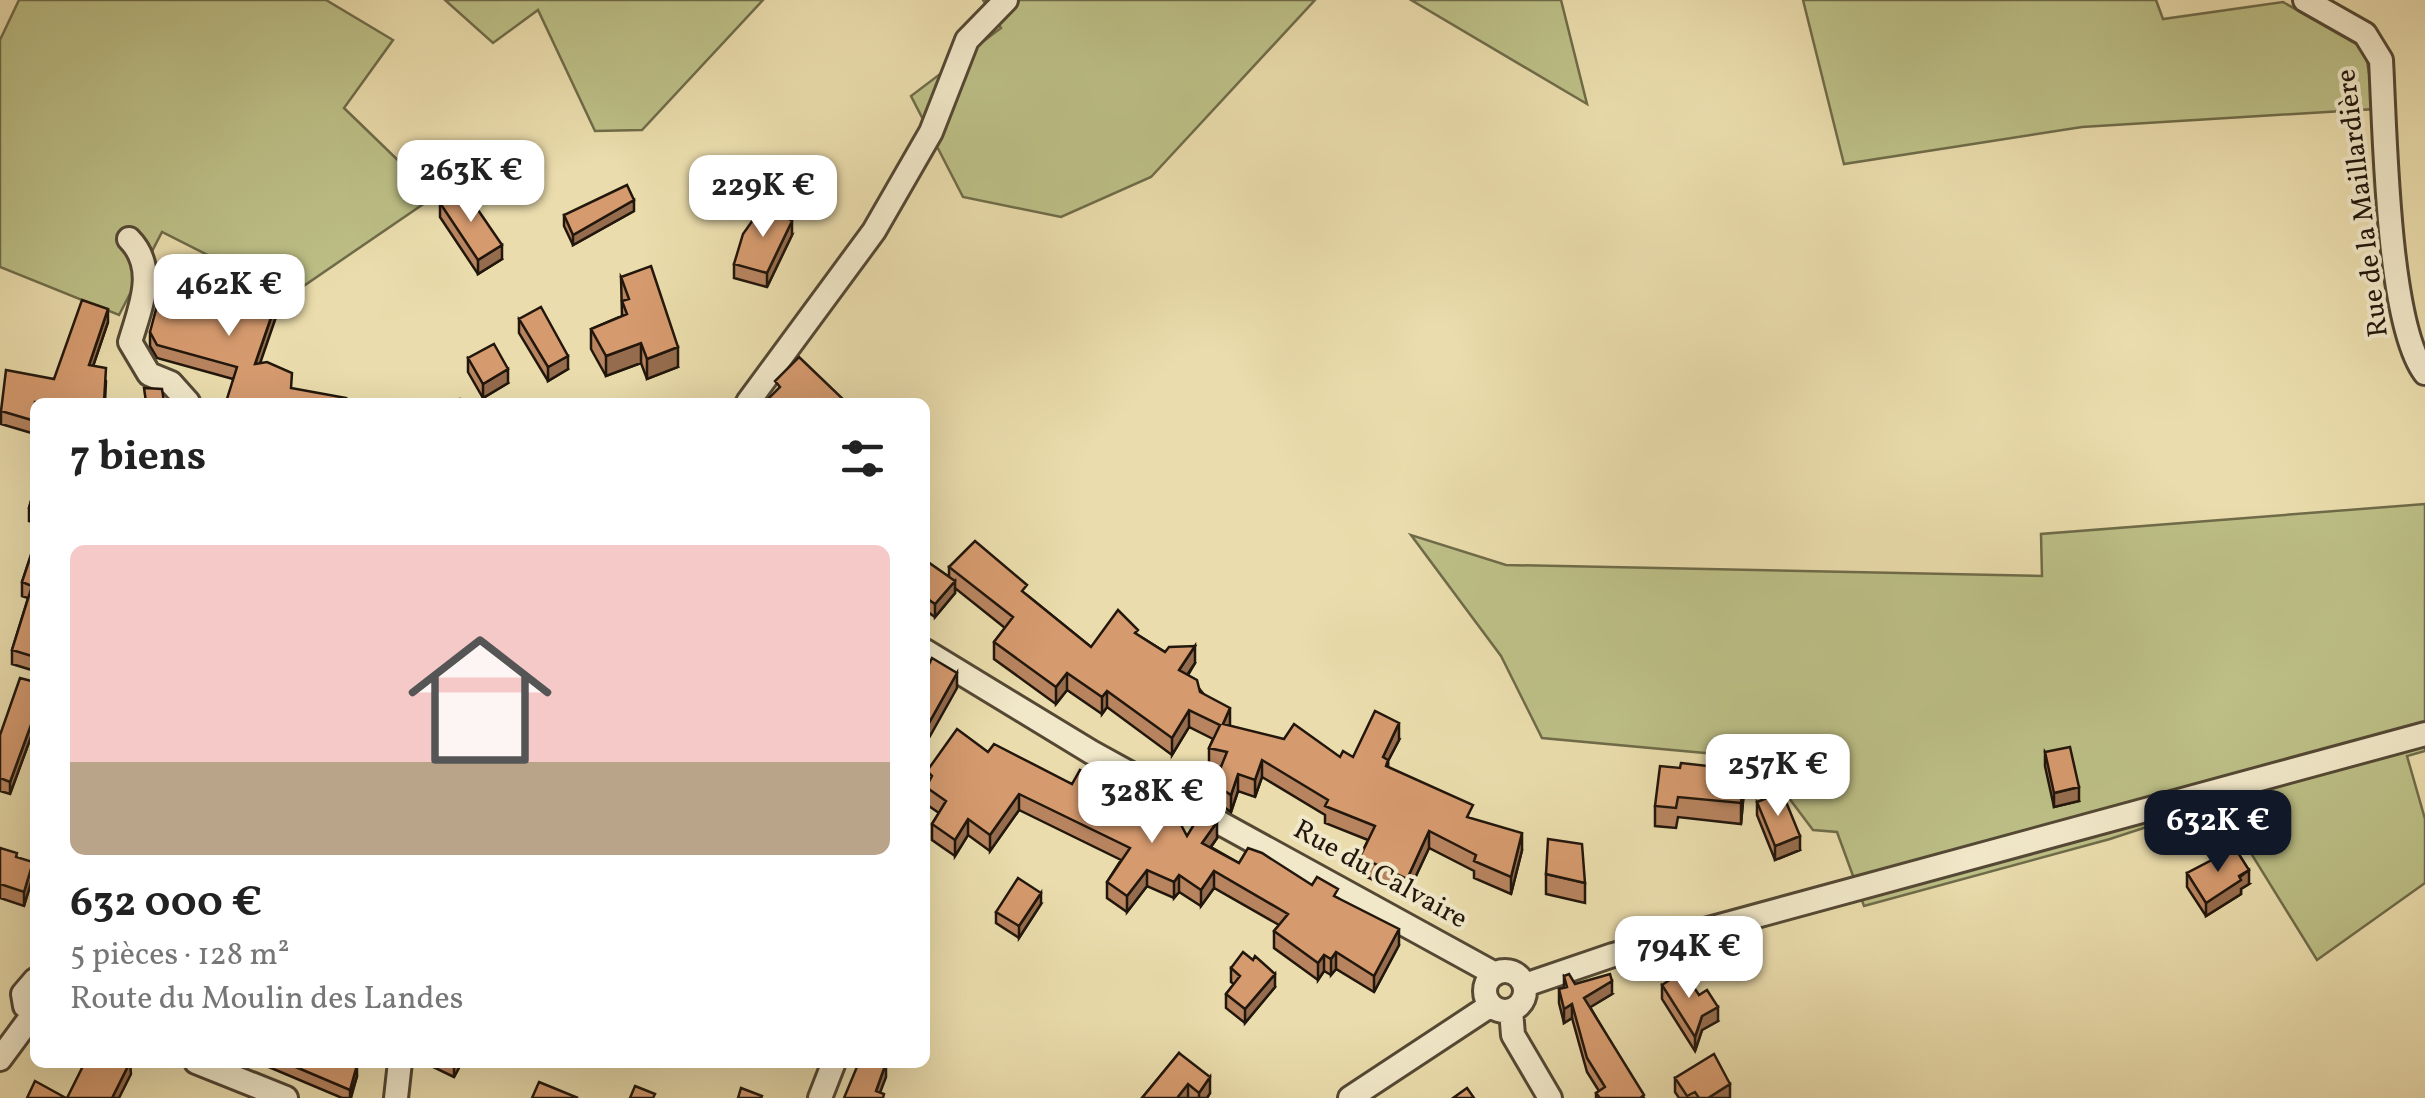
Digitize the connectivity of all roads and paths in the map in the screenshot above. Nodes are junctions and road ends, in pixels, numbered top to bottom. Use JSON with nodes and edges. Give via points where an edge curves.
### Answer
{"nodes":[{"id":1,"x":1006,"y":0,"type":"edge"},
{"id":2,"x":2305,"y":0,"type":"edge"},
{"id":3,"x":129,"y":240,"type":"dead end"},
{"id":4,"x":2425,"y":373,"type":"edge"},
{"id":5,"x":184,"y":398,"type":"edge"},
{"id":6,"x":751,"y":398,"type":"edge"},
{"id":7,"x":930,"y":654,"type":"edge"},
{"id":8,"x":2425,"y":734,"type":"edge"},
{"id":9,"x":1494,"y":974,"type":"junction"},
{"id":10,"x":1525,"y":985,"type":"junction"},
{"id":11,"x":25,"y":998,"type":"edge"},
{"id":12,"x":1501,"y":1008,"type":"junction"},
{"id":13,"x":0,"y":1059,"type":"edge"},
{"id":14,"x":211,"y":1068,"type":"edge"},
{"id":15,"x":399,"y":1068,"type":"edge"},
{"id":16,"x":832,"y":1068,"type":"edge"},
{"id":17,"x":286,"y":1098,"type":"edge"},
{"id":18,"x":396,"y":1098,"type":"edge"},
{"id":19,"x":820,"y":1098,"type":"edge"},
{"id":20,"x":1350,"y":1098,"type":"edge"},
{"id":21,"x":1550,"y":1098,"type":"edge"}],
"edges":[{"from":1,"to":6,"type":"street","via":[[967,40],[931,132],[874,231]]},
{"from":2,"to":4,"type":"street","name":"Rue de la Maillardière","via":[[2365,34],[2381,60],[2402,314],[2413,357]]},
{"from":3,"to":5,"type":"street","via":[[144,264],[146,289],[130,342],[149,374]]},
{"from":7,"to":9,"type":"street","name":"Rue du Calvaire","via":[[1091,752]]},
{"from":8,"to":10,"type":"street","via":[[1631,950]]},
{"from":9,"to":10,"type":"street","via":[[1512,972]]},
{"from":9,"to":12,"type":"street","via":[[1485,988]]},
{"from":10,"to":12,"type":"street","via":[[1522,1003]]},
{"from":11,"to":13,"type":"street"},
{"from":12,"to":20,"type":"street"},
{"from":12,"to":21,"type":"street"},
{"from":14,"to":17,"type":"street"},
{"from":15,"to":18,"type":"street"},
{"from":16,"to":19,"type":"street"}]}
